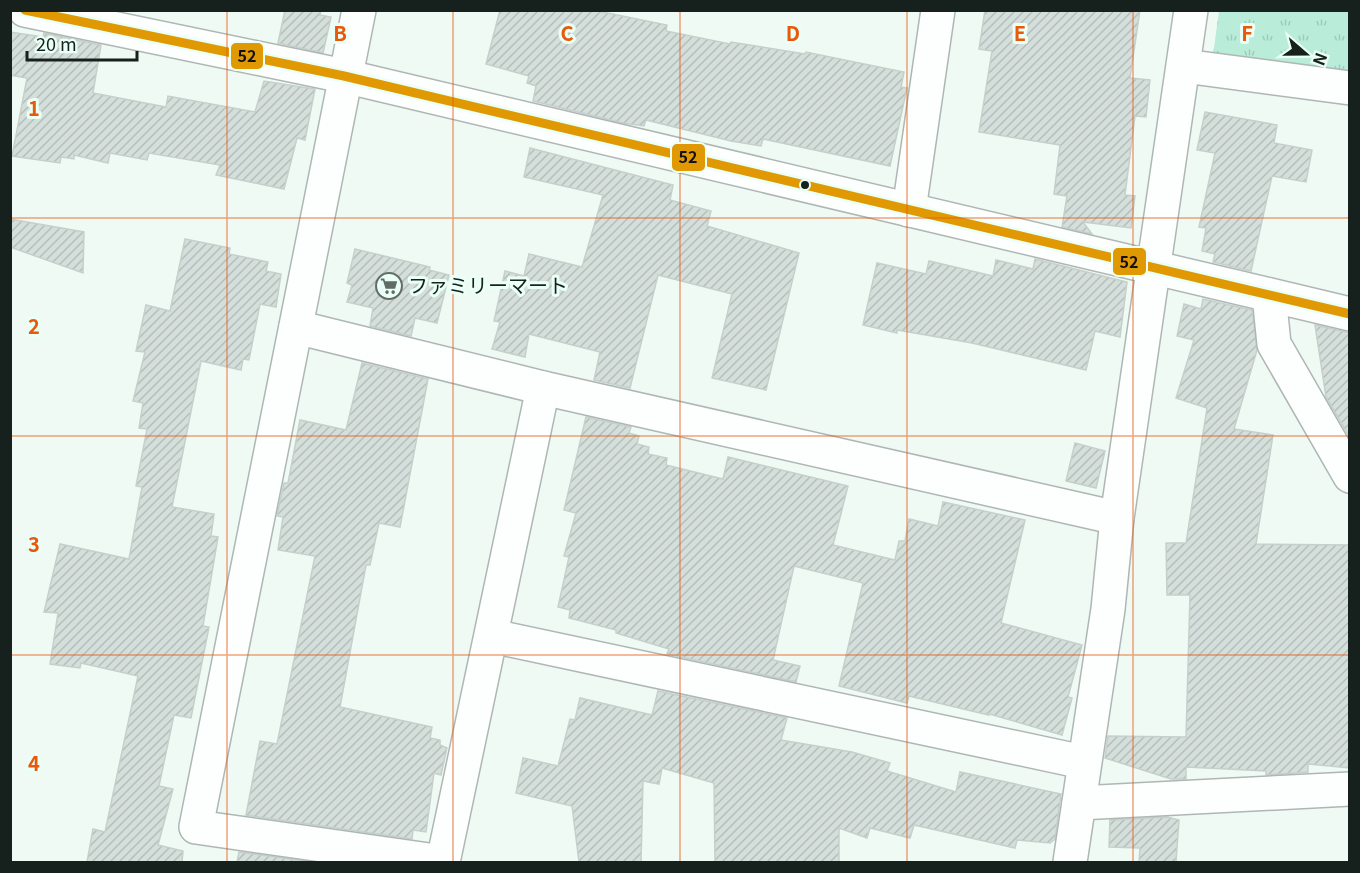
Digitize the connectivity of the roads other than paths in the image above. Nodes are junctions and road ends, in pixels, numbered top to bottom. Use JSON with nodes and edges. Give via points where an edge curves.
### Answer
{"nodes":[{"id":1,"x":25,"y":10,"type":"edge"},
{"id":2,"x":359,"y":10,"type":"edge"},
{"id":3,"x":938,"y":10,"type":"edge"},
{"id":4,"x":1191,"y":10,"type":"edge"},
{"id":5,"x":1184,"y":66,"type":"junction"},
{"id":6,"x":344,"y":76,"type":"junction"},
{"id":7,"x":1350,"y":88,"type":"edge"},
{"id":8,"x":909,"y":210,"type":"junction"},
{"id":9,"x":1153,"y":268,"type":"junction"},
{"id":10,"x":1269,"y":295,"type":"junction"},
{"id":11,"x":1350,"y":314,"type":"edge"},
{"id":12,"x":296,"y":327,"type":"junction"},
{"id":13,"x":543,"y":388,"type":"junction"},
{"id":14,"x":1350,"y":476,"type":"edge"},
{"id":15,"x":1117,"y":518,"type":"junction"},
{"id":16,"x":492,"y":636,"type":"junction"},
{"id":17,"x":1083,"y":762,"type":"junction"},
{"id":18,"x":1350,"y":789,"type":"edge"},
{"id":19,"x":1079,"y":802,"type":"junction"},
{"id":20,"x":1070,"y":862,"type":"edge"}],
"edges":[{"from":1,"to":6,"type":"street"},
{"from":2,"to":6,"type":"street"},
{"from":3,"to":8,"type":"street"},
{"from":4,"to":5,"type":"street"},
{"from":5,"to":7,"type":"street"},
{"from":5,"to":9,"type":"street"},
{"from":6,"to":8,"type":"street"},
{"from":6,"to":12,"type":"street"},
{"from":8,"to":9,"type":"street"},
{"from":9,"to":10,"type":"street"},
{"from":9,"to":15,"type":"street"},
{"from":10,"to":11,"type":"street"},
{"from":10,"to":14,"type":"street","via":[[1274,344]]},
{"from":12,"to":13,"type":"street"},
{"from":12,"to":16,"type":"street","via":[[196,827],[443,862]]},
{"from":13,"to":15,"type":"street"},
{"from":13,"to":16,"type":"street"},
{"from":15,"to":17,"type":"street","via":[[1108,609]]},
{"from":16,"to":17,"type":"street"},
{"from":17,"to":19,"type":"street"},
{"from":18,"to":19,"type":"street"},
{"from":19,"to":20,"type":"street"}]}
